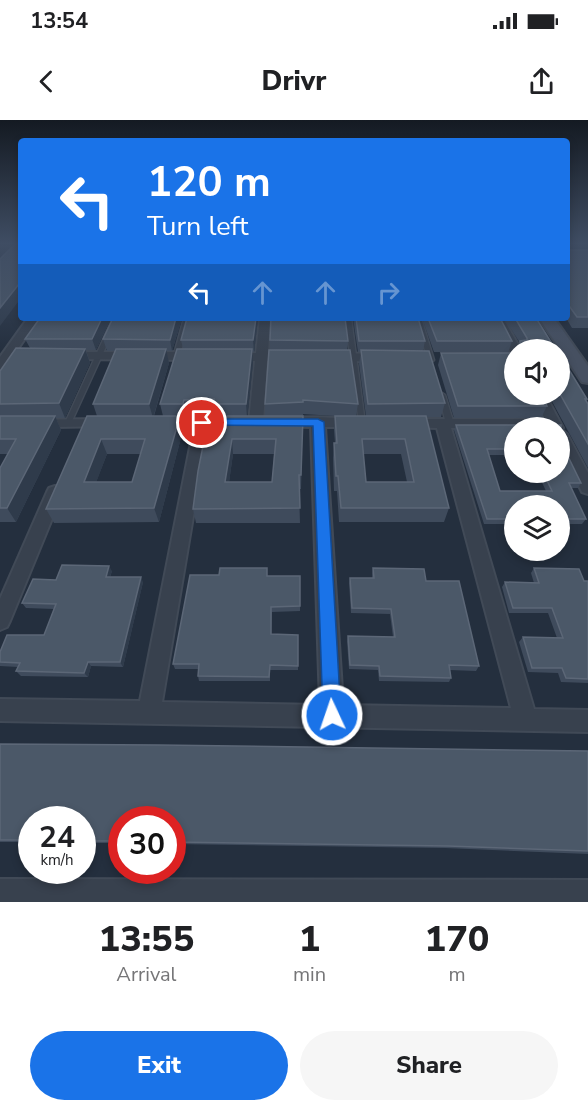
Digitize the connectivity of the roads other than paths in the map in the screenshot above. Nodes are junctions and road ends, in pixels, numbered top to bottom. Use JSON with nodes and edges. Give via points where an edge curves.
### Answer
{"nodes":[{"id":1,"x":32,"y":321,"type":"edge"},
{"id":2,"x":115,"y":321,"type":"edge"},
{"id":3,"x":186,"y":321,"type":"edge"},
{"id":4,"x":265,"y":321,"type":"edge"},
{"id":5,"x":348,"y":321,"type":"edge"},
{"id":6,"x":419,"y":321,"type":"edge"},
{"id":7,"x":500,"y":321,"type":"edge"},
{"id":8,"x":548,"y":321,"type":"edge"},
{"id":9,"x":509,"y":339,"type":"edge"},
{"id":10,"x":53,"y":356,"type":"edge"},
{"id":11,"x":99,"y":356,"type":"junction"},
{"id":12,"x":262,"y":357,"type":"junction"},
{"id":13,"x":353,"y":358,"type":"junction"},
{"id":14,"x":398,"y":358,"type":"edge"},
{"id":15,"x":432,"y":361,"type":"edge"},
{"id":16,"x":175,"y":362,"type":"junction"},
{"id":17,"x":0,"y":366,"type":"edge"},
{"id":18,"x":588,"y":378,"type":"edge"},
{"id":19,"x":441,"y":391,"type":"edge"},
{"id":20,"x":154,"y":419,"type":"edge"},
{"id":21,"x":256,"y":422,"type":"junction"},
{"id":22,"x":318,"y":422,"type":"junction"},
{"id":23,"x":68,"y":423,"type":"junction"},
{"id":24,"x":122,"y":423,"type":"edge"},
{"id":25,"x":202,"y":423,"type":"junction"},
{"id":26,"x":374,"y":423,"type":"junction"},
{"id":27,"x":0,"y":424,"type":"edge"},
{"id":28,"x":447,"y":424,"type":"junction"},
{"id":29,"x":504,"y":427,"type":"edge"},
{"id":30,"x":570,"y":454,"type":"edge"},
{"id":31,"x":61,"y":479,"type":"edge"},
{"id":32,"x":588,"y":488,"type":"edge"},
{"id":33,"x":0,"y":621,"type":"edge"},
{"id":34,"x":0,"y":710,"type":"edge"},
{"id":35,"x":149,"y":712,"type":"junction"},
{"id":36,"x":332,"y":715,"type":"junction"},
{"id":37,"x":526,"y":721,"type":"junction"},
{"id":38,"x":588,"y":721,"type":"edge"},
{"id":39,"x":0,"y":893,"type":"edge"},
{"id":40,"x":588,"y":894,"type":"edge"}],
"edges":[{"from":1,"to":17,"type":"street","via":[[13,356]]},
{"from":2,"to":11,"type":"lane"},
{"from":3,"to":16,"type":"lane"},
{"from":4,"to":12,"type":"street"},
{"from":5,"to":13,"type":"lane"},
{"from":6,"to":15,"type":"lane"},
{"from":7,"to":9,"type":"street"},
{"from":8,"to":18,"type":"main road"},
{"from":10,"to":11,"type":"street"},
{"from":11,"to":16,"type":"street"},
{"from":11,"to":23,"type":"lane"},
{"from":12,"to":13,"type":"street"},
{"from":12,"to":16,"type":"street"},
{"from":12,"to":21,"type":"street"},
{"from":13,"to":14,"type":"street"},
{"from":13,"to":26,"type":"lane"},
{"from":19,"to":28,"type":"lane"},
{"from":20,"to":25,"type":"street"},
{"from":21,"to":22,"type":"street"},
{"from":21,"to":25,"type":"street"},
{"from":22,"to":26,"type":"street"},
{"from":22,"to":36,"type":"street"},
{"from":23,"to":24,"type":"street","via":[[82,431]]},
{"from":23,"to":27,"type":"street"},
{"from":25,"to":35,"type":"street"},
{"from":26,"to":28,"type":"street"},
{"from":28,"to":29,"type":"street"},
{"from":28,"to":37,"type":"street"},
{"from":30,"to":32,"type":"street"},
{"from":31,"to":33,"type":"street"},
{"from":34,"to":35,"type":"street"},
{"from":35,"to":36,"type":"street"},
{"from":36,"to":37,"type":"street"},
{"from":37,"to":38,"type":"street"},
{"from":39,"to":40,"type":"street"}]}
